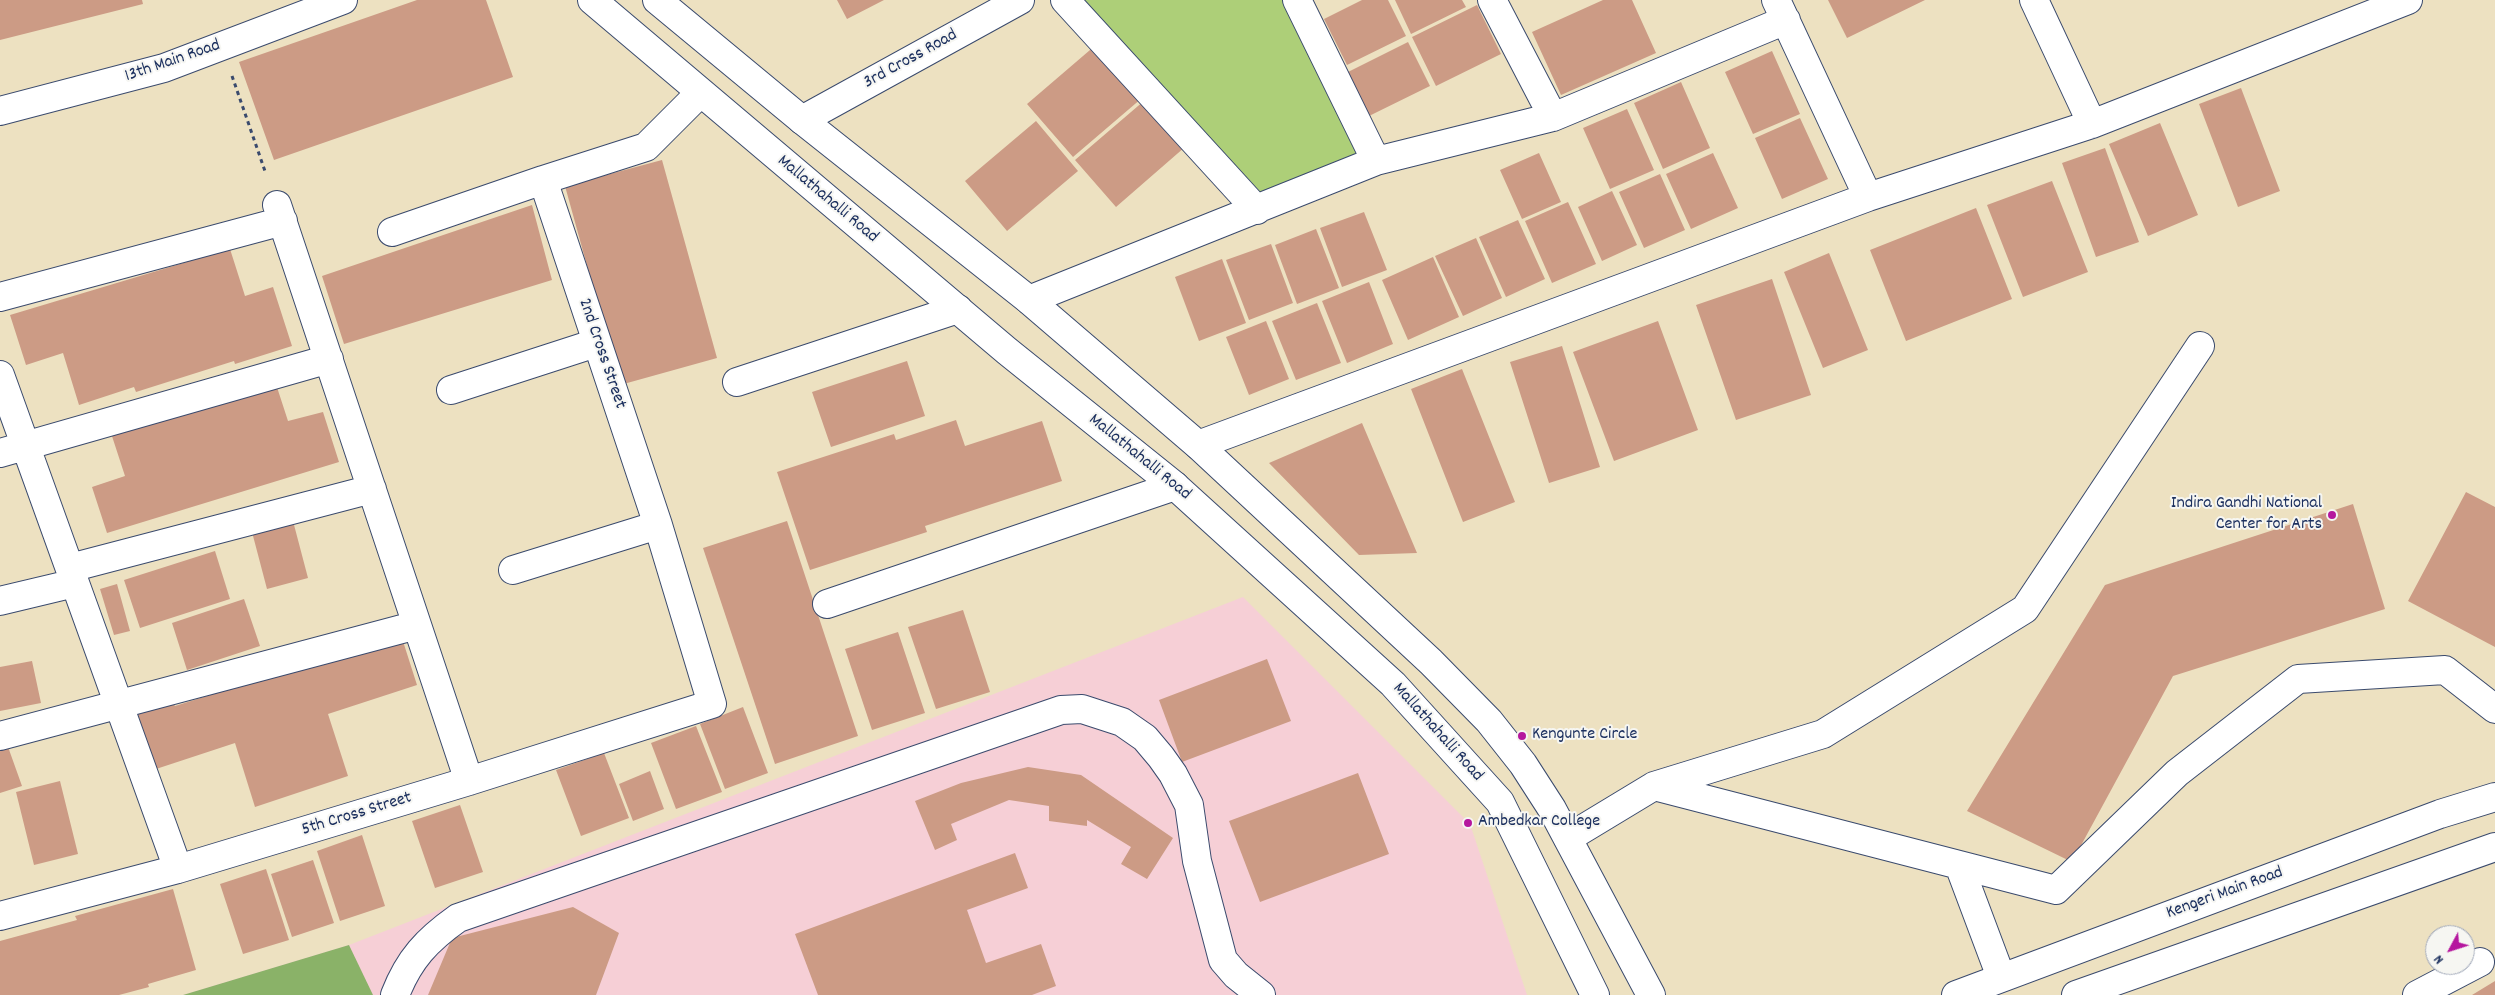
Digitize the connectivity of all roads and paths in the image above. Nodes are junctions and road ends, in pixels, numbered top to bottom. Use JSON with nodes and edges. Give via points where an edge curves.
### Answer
{"nodes":[{"id":1,"x":343,"y":0,"type":"edge"},
{"id":2,"x":592,"y":0,"type":"edge"},
{"id":3,"x":657,"y":0,"type":"edge"},
{"id":4,"x":1020,"y":0,"type":"edge"},
{"id":5,"x":1065,"y":0,"type":"edge"},
{"id":6,"x":1296,"y":0,"type":"edge"},
{"id":7,"x":1492,"y":0,"type":"edge"},
{"id":8,"x":2034,"y":0,"type":"edge"},
{"id":9,"x":2408,"y":0,"type":"edge"},
{"id":10,"x":1781,"y":10,"type":"edge"},
{"id":11,"x":231,"y":73,"type":"dead end"},
{"id":12,"x":700,"y":93,"type":"junction"},
{"id":13,"x":0,"y":111,"type":"edge"},
{"id":14,"x":1553,"y":117,"type":"junction"},
{"id":15,"x":802,"y":120,"type":"junction"},
{"id":16,"x":2092,"y":124,"type":"junction"},
{"id":17,"x":1376,"y":161,"type":"junction"},
{"id":18,"x":543,"y":180,"type":"junction"},
{"id":19,"x":1868,"y":197,"type":"junction"},
{"id":20,"x":1257,"y":210,"type":"junction"},
{"id":21,"x":280,"y":213,"type":"junction"},
{"id":22,"x":392,"y":232,"type":"dead end"},
{"id":23,"x":0,"y":297,"type":"edge"},
{"id":24,"x":1029,"y":300,"type":"junction"},
{"id":25,"x":958,"y":309,"type":"junction"},
{"id":26,"x":596,"y":343,"type":"junction"},
{"id":27,"x":2200,"y":346,"type":"dead end"},
{"id":28,"x":328,"y":359,"type":"junction"},
{"id":29,"x":0,"y":375,"type":"edge"},
{"id":30,"x":737,"y":382,"type":"dead end"},
{"id":31,"x":451,"y":390,"type":"dead end"},
{"id":32,"x":1198,"y":445,"type":"junction"},
{"id":33,"x":26,"y":447,"type":"junction"},
{"id":34,"x":0,"y":453,"type":"edge"},
{"id":35,"x":1175,"y":486,"type":"junction"},
{"id":36,"x":372,"y":489,"type":"junction"},
{"id":37,"x":658,"y":525,"type":"junction"},
{"id":38,"x":513,"y":570,"type":"dead end"},
{"id":39,"x":72,"y":576,"type":"junction"},
{"id":40,"x":0,"y":601,"type":"edge"},
{"id":41,"x":827,"y":604,"type":"dead end"},
{"id":42,"x":417,"y":625,"type":"junction"},
{"id":43,"x":118,"y":704,"type":"junction"},
{"id":44,"x":712,"y":704,"type":"joint"},
{"id":45,"x":2495,"y":709,"type":"edge"},
{"id":46,"x":0,"y":736,"type":"edge"},
{"id":47,"x":469,"y":781,"type":"junction"},
{"id":48,"x":1654,"y":786,"type":"junction"},
{"id":49,"x":2495,"y":797,"type":"edge"},
{"id":50,"x":1568,"y":838,"type":"junction"},
{"id":51,"x":2495,"y":847,"type":"edge"},
{"id":52,"x":1959,"y":865,"type":"junction"},
{"id":53,"x":178,"y":869,"type":"junction"},
{"id":54,"x":0,"y":916,"type":"edge"},
{"id":55,"x":2480,"y":962,"type":"dead end"},
{"id":56,"x":2001,"y":977,"type":"junction"},
{"id":57,"x":395,"y":995,"type":"edge"},
{"id":58,"x":1261,"y":995,"type":"edge"},
{"id":59,"x":1594,"y":995,"type":"edge"},
{"id":60,"x":1651,"y":995,"type":"edge"},
{"id":61,"x":1956,"y":995,"type":"edge"},
{"id":62,"x":2076,"y":995,"type":"edge"},
{"id":63,"x":2417,"y":995,"type":"edge"}],
"edges":[{"from":1,"to":13,"type":"street","name":"13th Main Road","via":[[164,68]]},
{"from":2,"to":12,"type":"street","name":"Mallathahalli Road"},
{"from":3,"to":15,"type":"street"},
{"from":4,"to":15,"type":"street","name":"3rd Cross Road"},
{"from":5,"to":20,"type":"street"},
{"from":6,"to":17,"type":"street"},
{"from":7,"to":14,"type":"street"},
{"from":8,"to":16,"type":"street"},
{"from":9,"to":16,"type":"street"},
{"from":10,"to":14,"type":"street"},
{"from":10,"to":19,"type":"street"},
{"from":11,"to":21,"type":"path"},
{"from":12,"to":18,"type":"street","via":[[646,147]]},
{"from":12,"to":25,"type":"street","name":"Mallathahalli Road"},
{"from":14,"to":17,"type":"street"},
{"from":15,"to":24,"type":"street"},
{"from":16,"to":19,"type":"street"},
{"from":17,"to":20,"type":"street"},
{"from":18,"to":22,"type":"street"},
{"from":18,"to":26,"type":"street","name":"2nd Cross Street"},
{"from":19,"to":32,"type":"street"},
{"from":20,"to":24,"type":"street"},
{"from":21,"to":23,"type":"street"},
{"from":21,"to":28,"type":"street"},
{"from":24,"to":32,"type":"street"},
{"from":25,"to":30,"type":"street"},
{"from":25,"to":35,"type":"street","name":"Mallathahalli Road"},
{"from":26,"to":31,"type":"street"},
{"from":26,"to":37,"type":"street","name":"2nd Cross Street"},
{"from":27,"to":48,"type":"street","via":[[2026,609],[1823,734]]},
{"from":28,"to":33,"type":"street"},
{"from":28,"to":36,"type":"street"},
{"from":29,"to":33,"type":"street"},
{"from":32,"to":50,"type":"street","via":[[1431,662],[1489,721],[1528,772]]},
{"from":33,"to":34,"type":"street"},
{"from":33,"to":39,"type":"street"},
{"from":35,"to":41,"type":"street"},
{"from":35,"to":59,"type":"street","name":"Mallathahalli Road","via":[[1393,684],[1500,802]]},
{"from":36,"to":39,"type":"street"},
{"from":36,"to":42,"type":"street"},
{"from":37,"to":38,"type":"street"},
{"from":37,"to":44,"type":"street","name":"2nd Cross Street"},
{"from":39,"to":40,"type":"street"},
{"from":39,"to":43,"type":"street"},
{"from":42,"to":43,"type":"street"},
{"from":42,"to":47,"type":"street"},
{"from":43,"to":46,"type":"street"},
{"from":43,"to":53,"type":"street"},
{"from":44,"to":47,"type":"street","name":"5th Cross Street"},
{"from":45,"to":52,"type":"street","via":[[2445,670],[2298,680],[2177,773],[2056,890]]},
{"from":47,"to":53,"type":"street","name":"5th Cross Street"},
{"from":48,"to":50,"type":"street"},
{"from":48,"to":52,"type":"street"},
{"from":49,"to":56,"type":"street","name":"Kengeri Main Road"},
{"from":50,"to":60,"type":"street"},
{"from":51,"to":62,"type":"street"},
{"from":52,"to":56,"type":"street"},
{"from":53,"to":54,"type":"street","name":"5th Cross Street"},
{"from":55,"to":63,"type":"street"},
{"from":56,"to":61,"type":"street","name":"Kengeri Main Road"},
{"from":57,"to":58,"type":"street","via":[[414,957],[433,935],[458,918],[1061,710],[1082,709],[1122,722],[1145,738],[1173,774],[1189,805],[1197,860],[1223,960],[1236,976]]}]}
